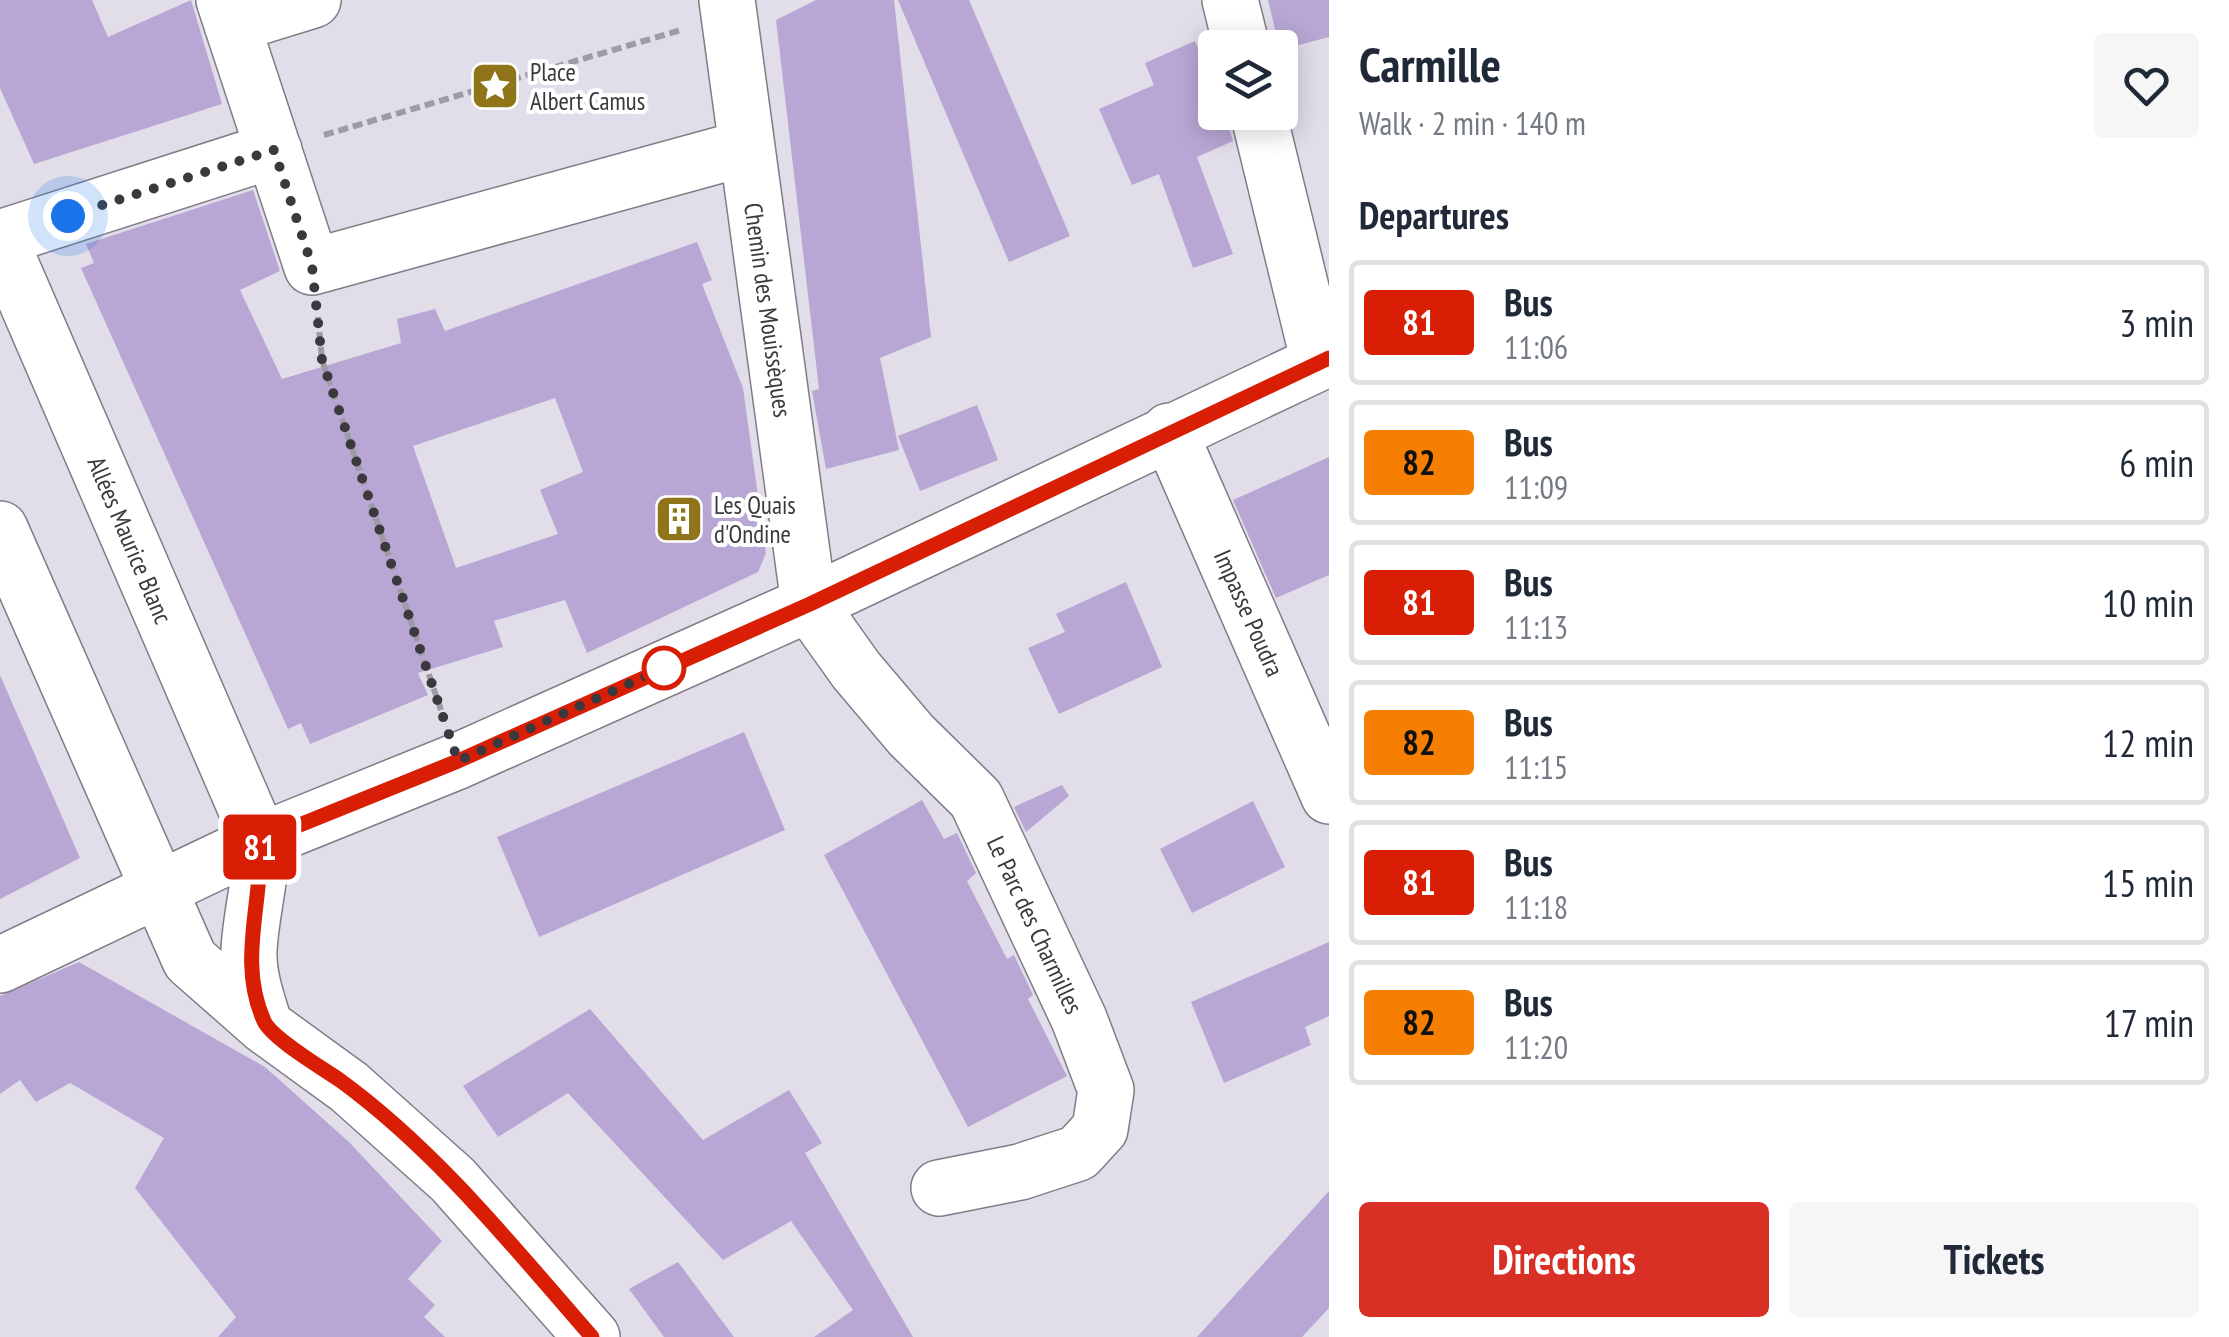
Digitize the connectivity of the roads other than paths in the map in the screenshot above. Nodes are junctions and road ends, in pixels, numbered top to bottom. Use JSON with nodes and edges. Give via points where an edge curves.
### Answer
{"nodes":[{"id":1,"x":313,"y":0,"type":"edge"},
{"id":2,"x":1230,"y":0,"type":"edge"},
{"id":3,"x":728,"y":8,"type":"edge"},
{"id":4,"x":228,"y":12,"type":"edge"},
{"id":5,"x":1238,"y":30,"type":"edge"},
{"id":6,"x":1263,"y":130,"type":"edge"},
{"id":7,"x":744,"y":148,"type":"junction"},
{"id":8,"x":274,"y":150,"type":"junction"},
{"id":9,"x":0,"y":239,"type":"edge"},
{"id":10,"x":1324,"y":360,"type":"edge"},
{"id":11,"x":1169,"y":431,"type":"junction"},
{"id":12,"x":0,"y":529,"type":"edge"},
{"id":13,"x":810,"y":604,"type":"junction"},
{"id":14,"x":1329,"y":796,"type":"edge"},
{"id":15,"x":260,"y":841,"type":"junction"},
{"id":16,"x":156,"y":888,"type":"junction"},
{"id":17,"x":0,"y":964,"type":"edge"},
{"id":18,"x":265,"y":1026,"type":"junction"},
{"id":19,"x":938,"y":1188,"type":"dead end"},
{"id":20,"x":592,"y":1337,"type":"edge"}],
"edges":[{"from":1,"to":4,"type":"street"},
{"from":2,"to":5,"type":"street"},
{"from":3,"to":7,"type":"street","name":"Chemin des Mouissèques"},
{"from":4,"to":8,"type":"street"},
{"from":6,"to":10,"type":"street"},
{"from":7,"to":8,"type":"street","via":[[312,266]]},
{"from":7,"to":13,"type":"street","name":"Chemin des Mouissèques"},
{"from":8,"to":9,"type":"street"},
{"from":9,"to":15,"type":"street","name":"Allées Maurice Blanc"},
{"from":10,"to":11,"type":"street"},
{"from":11,"to":13,"type":"street"},
{"from":11,"to":14,"type":"street","name":"Impasse Poudra"},
{"from":12,"to":16,"type":"street"},
{"from":13,"to":15,"type":"street"},
{"from":13,"to":19,"type":"street","name":"Le Parc des Charmilles","via":[[911,735],[976,798],[1106,1090],[1100,1128],[1078,1153]]},
{"from":15,"to":16,"type":"street"},
{"from":15,"to":18,"type":"street","via":[[262,877],[249,951]]},
{"from":16,"to":17,"type":"street"},
{"from":16,"to":18,"type":"street","via":[[190,960]]},
{"from":18,"to":20,"type":"street","via":[[349,1087],[453,1180]]}]}
